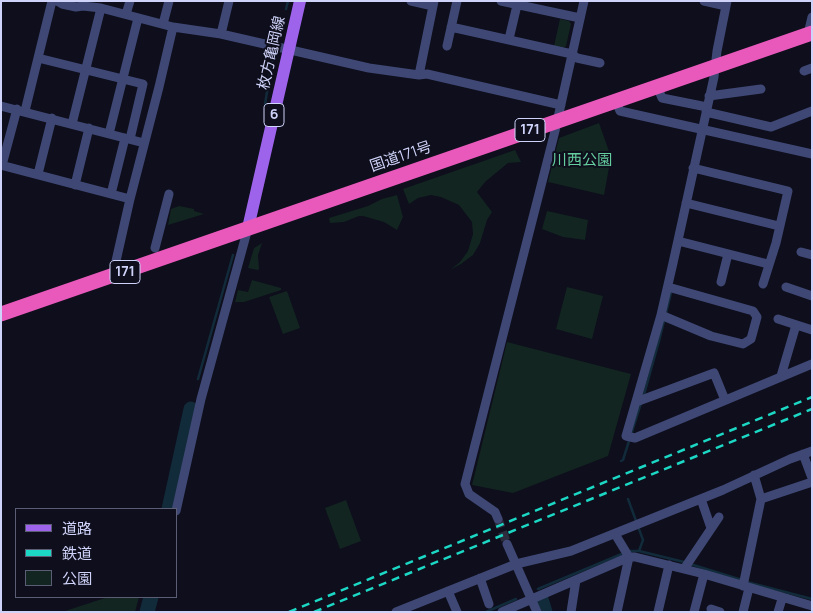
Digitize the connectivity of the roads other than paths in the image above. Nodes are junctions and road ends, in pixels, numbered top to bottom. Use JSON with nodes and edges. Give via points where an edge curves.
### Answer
{"nodes":[{"id":1,"x":52,"y":1,"type":"edge"},
{"id":2,"x":57,"y":1,"type":"edge"},
{"id":3,"x":130,"y":1,"type":"edge"},
{"id":4,"x":169,"y":1,"type":"edge"},
{"id":5,"x":229,"y":1,"type":"edge"},
{"id":6,"x":300,"y":1,"type":"edge"},
{"id":7,"x":411,"y":1,"type":"edge"},
{"id":8,"x":457,"y":1,"type":"edge"},
{"id":9,"x":501,"y":1,"type":"edge"},
{"id":10,"x":584,"y":1,"type":"edge"},
{"id":11,"x":704,"y":1,"type":"edge"},
{"id":12,"x":518,"y":3,"type":"edge"},
{"id":13,"x":83,"y":4,"type":"edge"},
{"id":14,"x":433,"y":4,"type":"edge"},
{"id":15,"x":726,"y":4,"type":"edge"},
{"id":16,"x":101,"y":8,"type":"junction"},
{"id":17,"x":126,"y":14,"type":"junction"},
{"id":18,"x":812,"y":17,"type":"edge"},
{"id":19,"x":138,"y":18,"type":"junction"},
{"id":20,"x":580,"y":18,"type":"junction"},
{"id":21,"x":168,"y":25,"type":"junction"},
{"id":22,"x":451,"y":27,"type":"junction"},
{"id":23,"x":810,"y":33,"type":"edge"},
{"id":24,"x":221,"y":34,"type":"junction"},
{"id":25,"x":509,"y":39,"type":"junction"},
{"id":26,"x":447,"y":46,"type":"dead end"},
{"id":27,"x":289,"y":50,"type":"junction"},
{"id":28,"x":572,"y":54,"type":"junction"},
{"id":29,"x":38,"y":58,"type":"junction"},
{"id":30,"x":600,"y":63,"type":"dead end"},
{"id":31,"x":715,"y":66,"type":"junction"},
{"id":32,"x":85,"y":70,"type":"junction"},
{"id":33,"x":419,"y":75,"type":"junction"},
{"id":34,"x":123,"y":79,"type":"junction"},
{"id":35,"x":143,"y":84,"type":"junction"},
{"id":36,"x":657,"y":86,"type":"junction"},
{"id":37,"x":159,"y":87,"type":"junction"},
{"id":38,"x":761,"y":89,"type":"dead end"},
{"id":39,"x":709,"y":96,"type":"junction"},
{"id":40,"x":616,"y":101,"type":"junction"},
{"id":41,"x":561,"y":105,"type":"junction"},
{"id":42,"x":1,"y":106,"type":"edge"},
{"id":43,"x":21,"y":110,"type":"junction"},
{"id":44,"x":706,"y":110,"type":"junction"},
{"id":45,"x":812,"y":111,"type":"edge"},
{"id":46,"x":52,"y":118,"type":"junction"},
{"id":47,"x":558,"y":120,"type":"junction"},
{"id":48,"x":72,"y":124,"type":"junction"},
{"id":49,"x":88,"y":128,"type":"junction"},
{"id":50,"x":702,"y":130,"type":"junction"},
{"id":51,"x":109,"y":134,"type":"junction"},
{"id":52,"x":127,"y":139,"type":"junction"},
{"id":53,"x":144,"y":143,"type":"junction"},
{"id":54,"x":812,"y":154,"type":"edge"},
{"id":55,"x":2,"y":165,"type":"edge"},
{"id":56,"x":696,"y":168,"type":"junction"},
{"id":57,"x":38,"y":174,"type":"junction"},
{"id":58,"x":76,"y":185,"type":"junction"},
{"id":59,"x":111,"y":194,"type":"junction"},
{"id":60,"x":169,"y":194,"type":"dead end"},
{"id":61,"x":130,"y":199,"type":"junction"},
{"id":62,"x":686,"y":202,"type":"junction"},
{"id":63,"x":780,"y":226,"type":"junction"},
{"id":64,"x":248,"y":228,"type":"junction"},
{"id":65,"x":678,"y":241,"type":"junction"},
{"id":66,"x":155,"y":248,"type":"dead end"},
{"id":67,"x":801,"y":252,"type":"dead end"},
{"id":68,"x":728,"y":254,"type":"junction"},
{"id":69,"x":812,"y":254,"type":"edge"},
{"id":70,"x":768,"y":264,"type":"junction"},
{"id":71,"x":120,"y":273,"type":"junction"},
{"id":72,"x":721,"y":282,"type":"dead end"},
{"id":73,"x":763,"y":284,"type":"dead end"},
{"id":74,"x":668,"y":287,"type":"junction"},
{"id":75,"x":786,"y":287,"type":"dead end"},
{"id":76,"x":812,"y":296,"type":"edge"},
{"id":77,"x":1,"y":314,"type":"edge"},
{"id":78,"x":661,"y":315,"type":"junction"},
{"id":79,"x":778,"y":319,"type":"dead end"},
{"id":80,"x":796,"y":325,"type":"junction"},
{"id":81,"x":812,"y":330,"type":"edge"},
{"id":82,"x":812,"y":364,"type":"edge"},
{"id":83,"x":781,"y":376,"type":"junction"},
{"id":84,"x":725,"y":400,"type":"junction"},
{"id":85,"x":636,"y":402,"type":"junction"},
{"id":86,"x":807,"y":453,"type":"edge"},
{"id":87,"x":754,"y":475,"type":"junction"},
{"id":88,"x":812,"y":480,"type":"edge"},
{"id":89,"x":761,"y":499,"type":"junction"},
{"id":90,"x":700,"y":500,"type":"junction"},
{"id":91,"x":177,"y":508,"type":"edge"},
{"id":92,"x":719,"y":517,"type":"dead end"},
{"id":93,"x":498,"y":519,"type":"tunnel mouth"},
{"id":94,"x":711,"y":528,"type":"junction"},
{"id":95,"x":615,"y":534,"type":"junction"},
{"id":96,"x":507,"y":544,"type":"tunnel mouth"},
{"id":97,"x":629,"y":557,"type":"junction"},
{"id":98,"x":516,"y":564,"type":"junction"},
{"id":99,"x":669,"y":565,"type":"junction"},
{"id":100,"x":684,"y":569,"type":"junction"},
{"id":101,"x":704,"y":574,"type":"junction"},
{"id":102,"x":480,"y":578,"type":"junction"},
{"id":103,"x":576,"y":580,"type":"junction"},
{"id":104,"x":745,"y":584,"type":"junction"},
{"id":105,"x":448,"y":591,"type":"junction"},
{"id":106,"x":782,"y":598,"type":"junction"},
{"id":107,"x":532,"y":600,"type":"junction"},
{"id":108,"x":489,"y":604,"type":"dead end"},
{"id":109,"x":812,"y":606,"type":"edge"},
{"id":110,"x":418,"y":608,"type":"edge"},
{"id":111,"x":516,"y":609,"type":"edge"},
{"id":112,"x":397,"y":611,"type":"edge"},
{"id":113,"x":457,"y":612,"type":"edge"},
{"id":114,"x":502,"y":612,"type":"edge"},
{"id":115,"x":536,"y":612,"type":"edge"},
{"id":116,"x":571,"y":612,"type":"edge"},
{"id":117,"x":617,"y":612,"type":"edge"},
{"id":118,"x":658,"y":612,"type":"edge"},
{"id":119,"x":694,"y":612,"type":"edge"},
{"id":120,"x":743,"y":612,"type":"edge"},
{"id":121,"x":778,"y":612,"type":"edge"}],
"edges":[{"from":1,"to":29,"type":"street"},
{"from":2,"to":13,"type":"street","via":[[76,7]]},
{"from":3,"to":17,"type":"street"},
{"from":4,"to":21,"type":"street"},
{"from":5,"to":24,"type":"street"},
{"from":6,"to":27,"type":"main road","name":"枚方亀岡線","number":"6"},
{"from":7,"to":14,"type":"street"},
{"from":8,"to":22,"type":"street"},
{"from":9,"to":12,"type":"street"},
{"from":10,"to":20,"type":"street"},
{"from":11,"to":15,"type":"street"},
{"from":12,"to":20,"type":"street"},
{"from":12,"to":25,"type":"street"},
{"from":13,"to":16,"type":"street"},
{"from":14,"to":33,"type":"street"},
{"from":15,"to":31,"type":"street"},
{"from":16,"to":17,"type":"street"},
{"from":16,"to":32,"type":"street"},
{"from":17,"to":19,"type":"street"},
{"from":18,"to":23,"type":"street"},
{"from":19,"to":21,"type":"street"},
{"from":19,"to":34,"type":"street"},
{"from":20,"to":28,"type":"street"},
{"from":21,"to":24,"type":"street"},
{"from":21,"to":37,"type":"street"},
{"from":22,"to":25,"type":"street"},
{"from":22,"to":26,"type":"street"},
{"from":23,"to":31,"type":"highway","name":"国道171号","number":"171"},
{"from":24,"to":27,"type":"street"},
{"from":25,"to":28,"type":"street"},
{"from":27,"to":33,"type":"street","via":[[369,68]]},
{"from":27,"to":64,"type":"main road","name":"枚方亀岡線","number":"6"},
{"from":28,"to":30,"type":"street"},
{"from":28,"to":41,"type":"street"},
{"from":29,"to":32,"type":"street"},
{"from":29,"to":43,"type":"street"},
{"from":31,"to":36,"type":"highway","name":"国道171号","number":"171"},
{"from":31,"to":39,"type":"street"},
{"from":32,"to":34,"type":"street"},
{"from":32,"to":48,"type":"street"},
{"from":33,"to":41,"type":"street","via":[[427,74]]},
{"from":34,"to":35,"type":"street"},
{"from":34,"to":51,"type":"street"},
{"from":35,"to":37,"type":"street"},
{"from":35,"to":52,"type":"street"},
{"from":36,"to":40,"type":"highway","name":"国道171号","number":"171"},
{"from":36,"to":44,"type":"street","via":[[662,98]]},
{"from":37,"to":53,"type":"street"},
{"from":38,"to":39,"type":"street"},
{"from":39,"to":44,"type":"street"},
{"from":40,"to":47,"type":"highway","name":"国道171号","number":"171"},
{"from":40,"to":50,"type":"street","via":[[620,111]]},
{"from":41,"to":47,"type":"street"},
{"from":42,"to":43,"type":"street"},
{"from":43,"to":46,"type":"street"},
{"from":43,"to":55,"type":"street"},
{"from":44,"to":45,"type":"street","via":[[770,126]]},
{"from":44,"to":50,"type":"street"},
{"from":46,"to":48,"type":"street"},
{"from":46,"to":57,"type":"street"},
{"from":47,"to":64,"type":"highway","name":"国道171号","number":"171"},
{"from":47,"to":93,"type":"street","via":[[465,484],[469,494],[495,512]]},
{"from":48,"to":49,"type":"street"},
{"from":49,"to":51,"type":"street"},
{"from":49,"to":58,"type":"street"},
{"from":50,"to":54,"type":"street"},
{"from":50,"to":56,"type":"street"},
{"from":51,"to":52,"type":"street"},
{"from":52,"to":53,"type":"street"},
{"from":52,"to":59,"type":"street"},
{"from":53,"to":61,"type":"street"},
{"from":55,"to":57,"type":"street"},
{"from":56,"to":62,"type":"street"},
{"from":56,"to":63,"type":"street","via":[[788,191]]},
{"from":57,"to":58,"type":"street"},
{"from":58,"to":59,"type":"street"},
{"from":59,"to":61,"type":"street"},
{"from":60,"to":66,"type":"street"},
{"from":61,"to":71,"type":"street","via":[[116,261]]},
{"from":62,"to":63,"type":"street"},
{"from":62,"to":65,"type":"street"},
{"from":63,"to":70,"type":"street"},
{"from":64,"to":71,"type":"highway","name":"国道171号","number":"171"},
{"from":64,"to":91,"type":"street","via":[[201,399]]},
{"from":65,"to":68,"type":"street"},
{"from":65,"to":74,"type":"street"},
{"from":67,"to":69,"type":"street"},
{"from":68,"to":70,"type":"street"},
{"from":68,"to":72,"type":"street"},
{"from":70,"to":73,"type":"street"},
{"from":71,"to":77,"type":"highway","name":"国道171号","number":"171"},
{"from":74,"to":78,"type":"street"},
{"from":74,"to":78,"type":"street","via":[[752,311],[757,317],[751,339],[743,344],[711,336]]},
{"from":75,"to":76,"type":"street"},
{"from":78,"to":85,"type":"street"},
{"from":79,"to":80,"type":"street"},
{"from":80,"to":81,"type":"street"},
{"from":80,"to":83,"type":"street"},
{"from":82,"to":83,"type":"street"},
{"from":83,"to":84,"type":"street"},
{"from":84,"to":85,"type":"street","via":[[714,373]]},
{"from":84,"to":85,"type":"street","via":[[635,438],[626,436]]},
{"from":86,"to":87,"type":"street"},
{"from":86,"to":88,"type":"street"},
{"from":87,"to":89,"type":"street"},
{"from":87,"to":90,"type":"street"},
{"from":88,"to":89,"type":"street"},
{"from":89,"to":104,"type":"street"},
{"from":90,"to":94,"type":"street"},
{"from":90,"to":95,"type":"street"},
{"from":92,"to":94,"type":"street"},
{"from":94,"to":100,"type":"street"},
{"from":95,"to":97,"type":"street"},
{"from":95,"to":98,"type":"street","via":[[570,551]]},
{"from":96,"to":98,"type":"street"},
{"from":97,"to":99,"type":"street"},
{"from":97,"to":103,"type":"street"},
{"from":97,"to":117,"type":"street"},
{"from":98,"to":102,"type":"street"},
{"from":98,"to":107,"type":"street"},
{"from":99,"to":100,"type":"street"},
{"from":99,"to":118,"type":"street"},
{"from":100,"to":101,"type":"street"},
{"from":101,"to":104,"type":"street"},
{"from":101,"to":119,"type":"street"},
{"from":102,"to":105,"type":"street"},
{"from":102,"to":108,"type":"street"},
{"from":103,"to":107,"type":"street"},
{"from":103,"to":116,"type":"street"},
{"from":104,"to":106,"type":"street"},
{"from":104,"to":120,"type":"street"},
{"from":105,"to":110,"type":"street"},
{"from":105,"to":113,"type":"street"},
{"from":106,"to":109,"type":"street"},
{"from":106,"to":121,"type":"street"},
{"from":107,"to":111,"type":"street"},
{"from":107,"to":115,"type":"street"},
{"from":110,"to":112,"type":"street"},
{"from":111,"to":114,"type":"street"}]}
